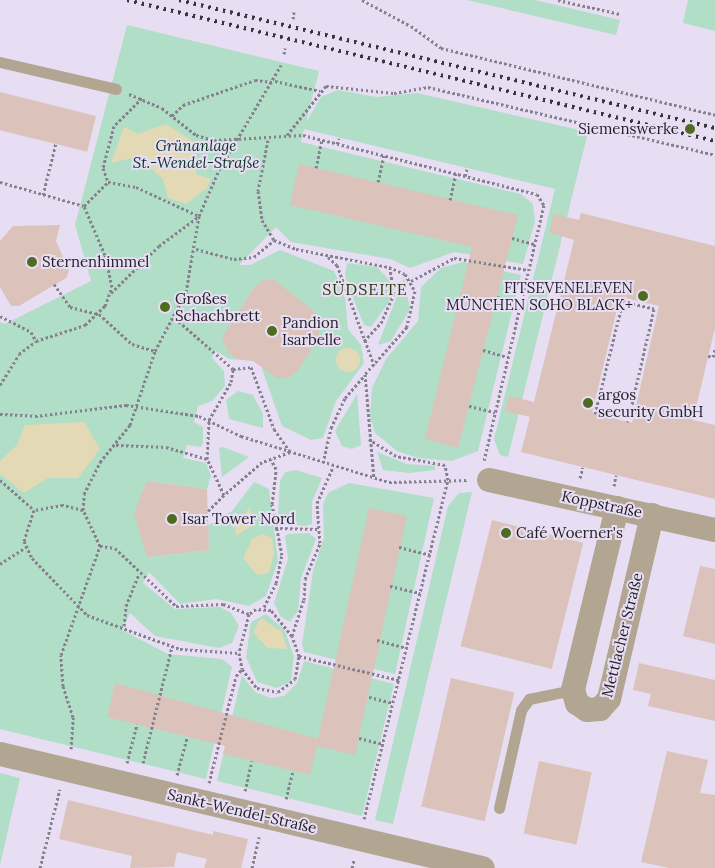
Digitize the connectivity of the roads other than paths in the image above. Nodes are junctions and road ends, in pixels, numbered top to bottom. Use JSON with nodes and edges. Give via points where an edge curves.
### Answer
{"nodes":[{"id":1,"x":0,"y":62,"type":"edge"},
{"id":2,"x":116,"y":89,"type":"road end"},
{"id":3,"x":484,"y":480,"type":"road end"},
{"id":4,"x":617,"y":508,"type":"junction"},
{"id":5,"x":652,"y":515,"type":"junction"},
{"id":6,"x":715,"y":530,"type":"edge"},
{"id":7,"x":573,"y":690,"type":"junction"},
{"id":8,"x":0,"y":754,"type":"edge"},
{"id":9,"x":499,"y":808,"type":"dead end"},
{"id":10,"x":483,"y":868,"type":"edge"}],
"edges":[{"from":1,"to":2,"type":"lane"},
{"from":3,"to":4,"type":"street","name":"Koppstraße"},
{"from":4,"to":5,"type":"street","name":"Koppstraße"},
{"from":4,"to":7,"type":"street"},
{"from":5,"to":6,"type":"street","name":"Koppstraße"},
{"from":5,"to":7,"type":"street","name":"Mettlacher Straße","via":[[609,699],[600,709],[587,710],[577,703]]},
{"from":7,"to":9,"type":"lane","via":[[529,699],[521,710]]},
{"from":8,"to":10,"type":"street","name":"Sankt-Wendel-Straße"}]}
